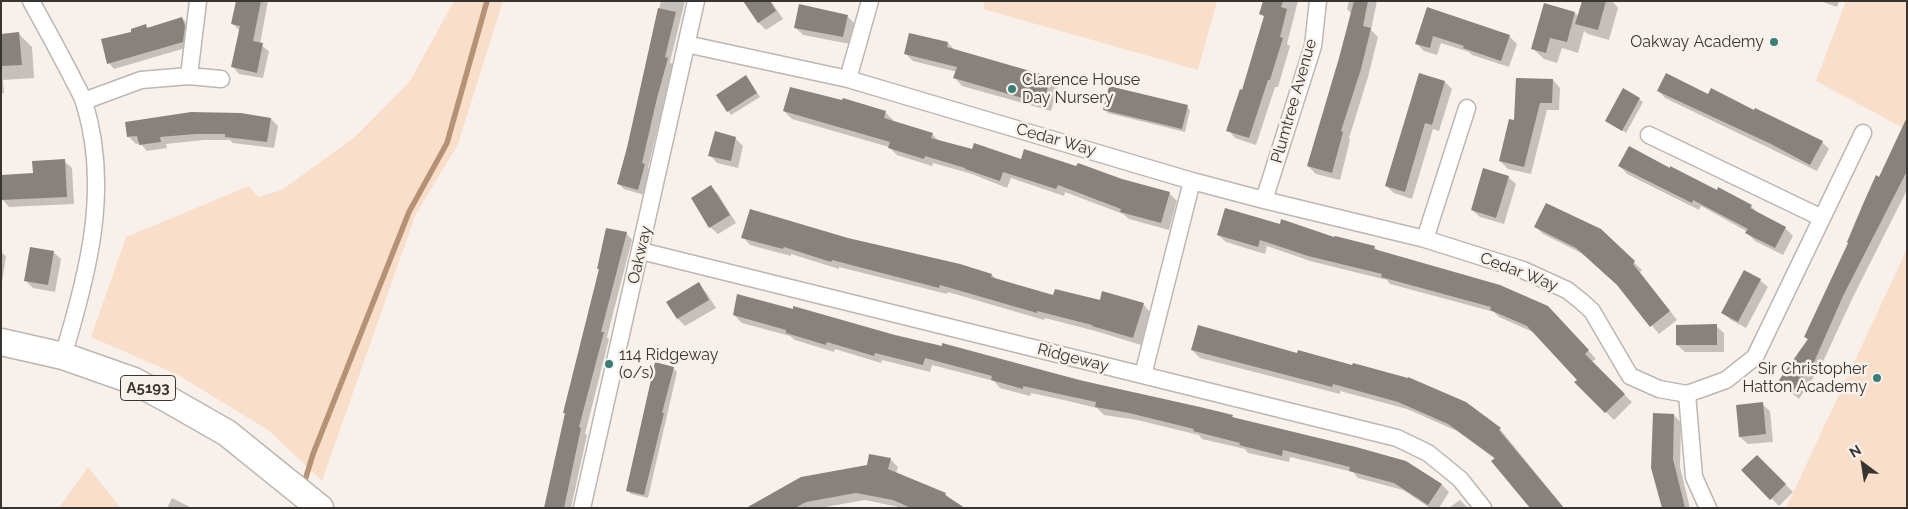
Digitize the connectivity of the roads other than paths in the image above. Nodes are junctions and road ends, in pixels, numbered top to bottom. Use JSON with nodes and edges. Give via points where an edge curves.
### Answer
{"nodes":[{"id":1,"x":31,"y":1,"type":"edge"},
{"id":2,"x":198,"y":1,"type":"edge"},
{"id":3,"x":696,"y":1,"type":"edge"},
{"id":4,"x":870,"y":1,"type":"edge"},
{"id":5,"x":1318,"y":1,"type":"edge"},
{"id":6,"x":686,"y":44,"type":"junction"},
{"id":7,"x":189,"y":76,"type":"junction"},
{"id":8,"x":221,"y":79,"type":"dead end"},
{"id":9,"x":848,"y":79,"type":"junction"},
{"id":10,"x":84,"y":101,"type":"junction"},
{"id":11,"x":1467,"y":108,"type":"dead end"},
{"id":12,"x":1863,"y":133,"type":"dead end"},
{"id":13,"x":1649,"y":135,"type":"dead end"},
{"id":14,"x":1192,"y":181,"type":"junction"},
{"id":15,"x":1264,"y":200,"type":"junction"},
{"id":16,"x":1822,"y":218,"type":"junction"},
{"id":17,"x":1425,"y":239,"type":"junction"},
{"id":18,"x":641,"y":251,"type":"junction"},
{"id":19,"x":1,"y":342,"type":"edge"},
{"id":20,"x":63,"y":356,"type":"junction"},
{"id":21,"x":1143,"y":375,"type":"junction"},
{"id":22,"x":1687,"y":394,"type":"junction"},
{"id":23,"x":320,"y":508,"type":"edge"},
{"id":24,"x":582,"y":508,"type":"edge"},
{"id":25,"x":1483,"y":508,"type":"edge"},
{"id":26,"x":1708,"y":508,"type":"edge"}],
"edges":[{"from":1,"to":10,"type":"street"},
{"from":2,"to":7,"type":"street"},
{"from":3,"to":6,"type":"street","name":"Oakway"},
{"from":4,"to":9,"type":"street"},
{"from":5,"to":15,"type":"street","name":"Plumtree Avenue","via":[[1313,46]]},
{"from":6,"to":9,"type":"street","name":"Cedar Way"},
{"from":6,"to":18,"type":"street","name":"Oakway"},
{"from":7,"to":8,"type":"street"},
{"from":7,"to":10,"type":"street","via":[[141,80]]},
{"from":9,"to":14,"type":"street","name":"Cedar Way"},
{"from":10,"to":20,"type":"street","via":[[94,143],[97,186],[94,233]]},
{"from":11,"to":17,"type":"street"},
{"from":12,"to":16,"type":"street","name":"Cedar Way"},
{"from":13,"to":16,"type":"street"},
{"from":14,"to":15,"type":"street","name":"Cedar Way"},
{"from":14,"to":21,"type":"street"},
{"from":15,"to":17,"type":"street","name":"Cedar Way"},
{"from":16,"to":22,"type":"street","name":"Cedar Way","via":[[1755,357],[1726,380]]},
{"from":17,"to":22,"type":"street","name":"Cedar Way","via":[[1522,270],[1568,290],[1592,311],[1630,376],[1659,389]]},
{"from":18,"to":21,"type":"street","name":"Ridgeway"},
{"from":18,"to":24,"type":"street","name":"Oakway"},
{"from":19,"to":20,"type":"main road","number":"A5193"},
{"from":20,"to":23,"type":"main road","number":"A5193","via":[[134,381],[227,433]]},
{"from":21,"to":25,"type":"street","name":"Ridgeway","via":[[1397,438],[1428,453],[1460,479]]},
{"from":22,"to":26,"type":"street","via":[[1694,477]]}]}
